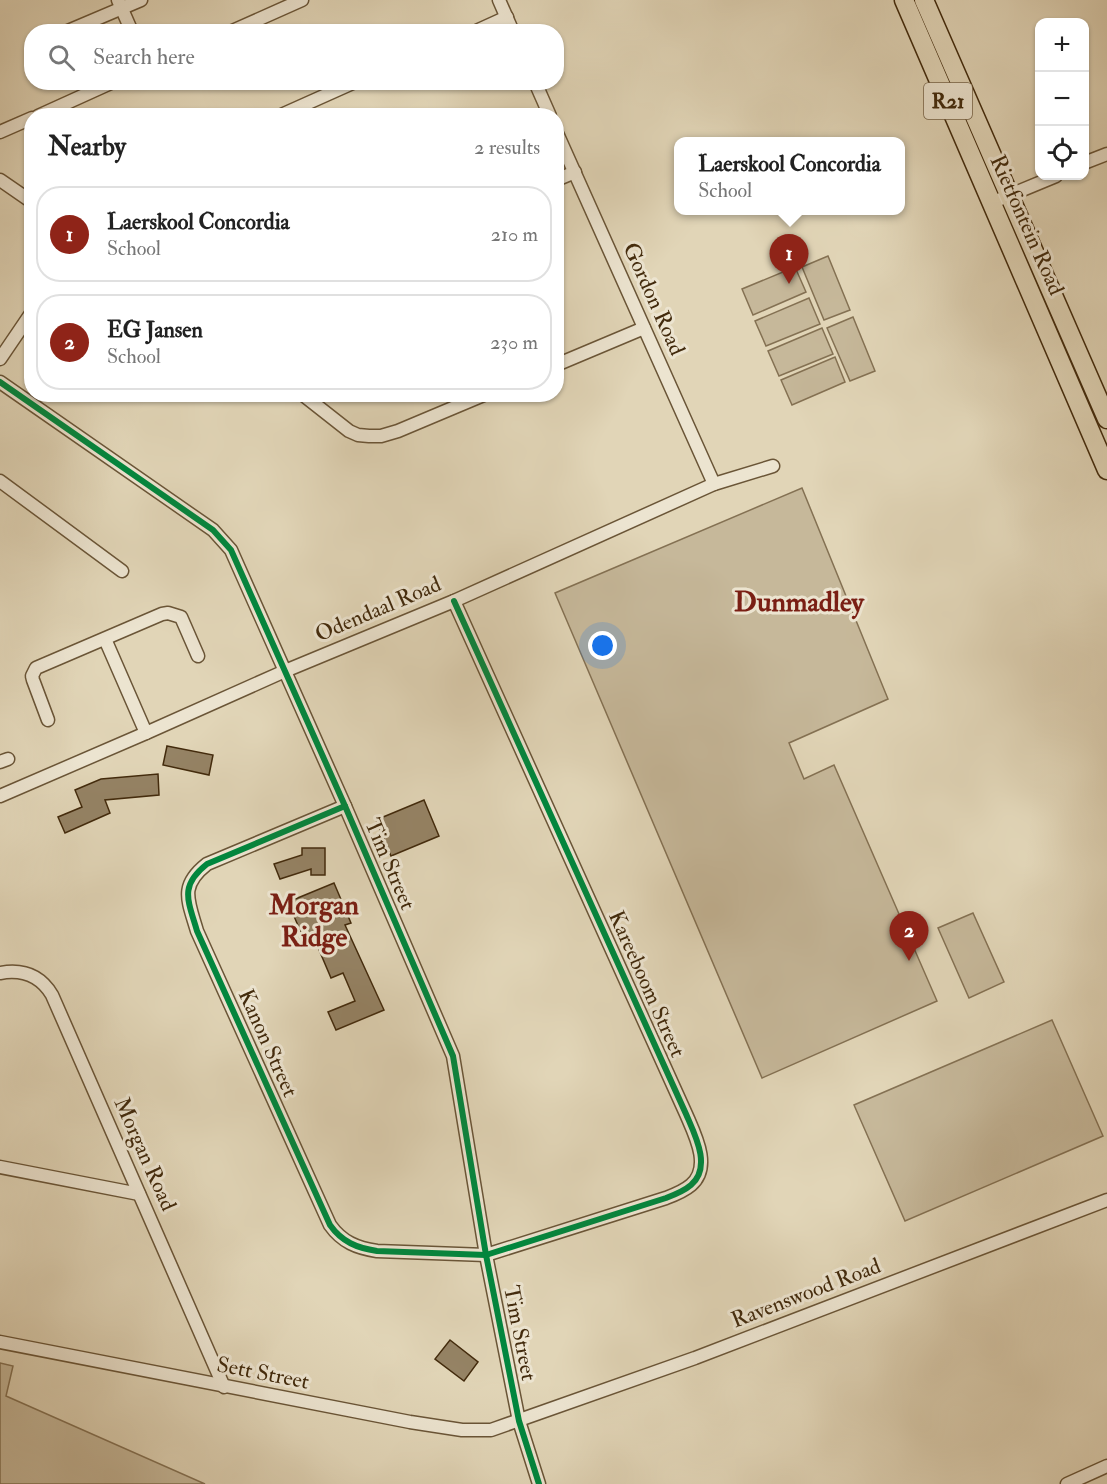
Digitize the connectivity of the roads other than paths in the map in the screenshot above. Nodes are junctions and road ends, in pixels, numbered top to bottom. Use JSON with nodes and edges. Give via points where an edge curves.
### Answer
{"nodes":[{"id":1,"x":141,"y":0,"type":"edge"},
{"id":2,"x":302,"y":0,"type":"edge"},
{"id":3,"x":500,"y":0,"type":"edge"},
{"id":4,"x":904,"y":0,"type":"edge"},
{"id":5,"x":924,"y":0,"type":"edge"},
{"id":6,"x":120,"y":4,"type":"edge"},
{"id":7,"x":507,"y":17,"type":"junction"},
{"id":8,"x":81,"y":24,"type":"edge"},
{"id":9,"x":129,"y":24,"type":"edge"},
{"id":10,"x":248,"y":24,"type":"edge"},
{"id":11,"x":492,"y":24,"type":"edge"},
{"id":12,"x":510,"y":24,"type":"edge"},
{"id":13,"x":95,"y":90,"type":"edge"},
{"id":14,"x":337,"y":90,"type":"edge"},
{"id":15,"x":539,"y":90,"type":"edge"},
{"id":16,"x":56,"y":108,"type":"edge"},
{"id":17,"x":297,"y":108,"type":"edge"},
{"id":18,"x":546,"y":108,"type":"edge"},
{"id":19,"x":974,"y":114,"type":"junction"},
{"id":20,"x":24,"y":122,"type":"edge"},
{"id":21,"x":956,"y":122,"type":"junction"},
{"id":22,"x":0,"y":132,"type":"edge"},
{"id":23,"x":564,"y":149,"type":"edge"},
{"id":24,"x":1107,"y":154,"type":"edge"},
{"id":25,"x":1089,"y":161,"type":"edge"},
{"id":26,"x":574,"y":172,"type":"junction"},
{"id":27,"x":564,"y":176,"type":"edge"},
{"id":28,"x":0,"y":180,"type":"edge"},
{"id":29,"x":1046,"y":180,"type":"edge"},
{"id":30,"x":1010,"y":195,"type":"junction"},
{"id":31,"x":24,"y":196,"type":"edge"},
{"id":32,"x":991,"y":203,"type":"junction"},
{"id":33,"x":24,"y":324,"type":"edge"},
{"id":34,"x":644,"y":328,"type":"junction"},
{"id":35,"x":0,"y":359,"type":"edge"},
{"id":36,"x":564,"y":362,"type":"edge"},
{"id":37,"x":0,"y":382,"type":"edge"},
{"id":38,"x":24,"y":399,"type":"edge"},
{"id":39,"x":29,"y":402,"type":"edge"},
{"id":40,"x":312,"y":402,"type":"edge"},
{"id":41,"x":467,"y":402,"type":"edge"},
{"id":42,"x":1107,"y":419,"type":"edge"},
{"id":43,"x":773,"y":466,"type":"dead end"},
{"id":44,"x":1107,"y":470,"type":"edge"},
{"id":45,"x":0,"y":482,"type":"edge"},
{"id":46,"x":714,"y":484,"type":"junction"},
{"id":47,"x":122,"y":572,"type":"dead end"},
{"id":48,"x":454,"y":601,"type":"junction"},
{"id":49,"x":105,"y":639,"type":"junction"},
{"id":50,"x":198,"y":656,"type":"dead end"},
{"id":51,"x":285,"y":671,"type":"junction"},
{"id":52,"x":48,"y":720,"type":"dead end"},
{"id":53,"x":146,"y":734,"type":"junction"},
{"id":54,"x":0,"y":796,"type":"edge"},
{"id":55,"x":345,"y":806,"type":"junction"},
{"id":56,"x":0,"y":973,"type":"edge"},
{"id":57,"x":0,"y":1167,"type":"edge"},
{"id":58,"x":139,"y":1194,"type":"junction"},
{"id":59,"x":1107,"y":1200,"type":"edge"},
{"id":60,"x":486,"y":1255,"type":"junction"},
{"id":61,"x":0,"y":1342,"type":"edge"},
{"id":62,"x":224,"y":1387,"type":"junction"},
{"id":63,"x":519,"y":1421,"type":"junction"},
{"id":64,"x":1107,"y":1467,"type":"edge"},
{"id":65,"x":539,"y":1484,"type":"edge"},
{"id":66,"x":1067,"y":1484,"type":"edge"}],
"edges":[{"from":1,"to":6,"type":"street"},
{"from":2,"to":10,"type":"street"},
{"from":3,"to":7,"type":"street"},
{"from":4,"to":21,"type":"main road","name":"Rietfontein Road","number":"R21"},
{"from":5,"to":19,"type":"main road","name":"Rietfontein Road","number":"R21"},
{"from":6,"to":8,"type":"street"},
{"from":6,"to":9,"type":"street"},
{"from":7,"to":11,"type":"street"},
{"from":7,"to":12,"type":"street"},
{"from":13,"to":16,"type":"street"},
{"from":14,"to":17,"type":"street"},
{"from":15,"to":18,"type":"street"},
{"from":19,"to":21,"type":"main road"},
{"from":19,"to":30,"type":"main road","name":"Rietfontein Road","number":"R21"},
{"from":20,"to":22,"type":"street"},
{"from":21,"to":32,"type":"main road","name":"Rietfontein Road","number":"R21"},
{"from":23,"to":26,"type":"street","name":"Gordon Road"},
{"from":24,"to":25,"type":"street"},
{"from":26,"to":27,"type":"street"},
{"from":26,"to":34,"type":"street","name":"Gordon Road"},
{"from":28,"to":31,"type":"street"},
{"from":29,"to":30,"type":"street"},
{"from":30,"to":32,"type":"street"},
{"from":30,"to":42,"type":"main road","name":"Rietfontein Road","number":"R21"},
{"from":32,"to":44,"type":"main road","name":"Rietfontein Road","number":"R21"},
{"from":33,"to":35,"type":"street"},
{"from":34,"to":36,"type":"street"},
{"from":34,"to":46,"type":"street","name":"Gordon Road"},
{"from":37,"to":38,"type":"street","name":"Tim Street"},
{"from":39,"to":51,"type":"street","name":"Tim Street","via":[[221,537],[231,550]]},
{"from":40,"to":41,"type":"street","via":[[349,431],[369,436],[398,431]]},
{"from":43,"to":46,"type":"street","name":"Odendaal Road"},
{"from":45,"to":47,"type":"street"},
{"from":46,"to":48,"type":"street","name":"Odendaal Road"},
{"from":48,"to":51,"type":"street","name":"Odendaal Road"},
{"from":48,"to":60,"type":"street","name":"Kareeboom Street","via":[[686,1114],[701,1166],[691,1185],[666,1198]]},
{"from":49,"to":50,"type":"street","via":[[168,613],[181,617]]},
{"from":49,"to":52,"type":"street","via":[[36,668],[33,680]]},
{"from":49,"to":53,"type":"street"},
{"from":51,"to":53,"type":"street","name":"Odendaal Road"},
{"from":51,"to":55,"type":"street","name":"Tim Street"},
{"from":53,"to":54,"type":"street","name":"Odendaal Road"},
{"from":55,"to":60,"type":"street","name":"Tim Street","via":[[453,1056]]},
{"from":55,"to":60,"type":"street","name":"Kanon Street","via":[[207,864],[195,874],[188,895],[197,931],[336,1233],[348,1243],[377,1251]]},
{"from":56,"to":58,"type":"street","name":"Morgan Road","via":[[21,972],[46,985]]},
{"from":57,"to":58,"type":"street"},
{"from":58,"to":62,"type":"street","name":"Morgan Road"},
{"from":59,"to":63,"type":"street","name":"Ravenswood Road"},
{"from":60,"to":63,"type":"street","name":"Tim Street"},
{"from":61,"to":62,"type":"street","name":"Sett Street"},
{"from":62,"to":63,"type":"street","name":"Sett Street","via":[[462,1430],[491,1430]]},
{"from":63,"to":65,"type":"street","name":"Tim Street"},
{"from":64,"to":66,"type":"street"}]}
